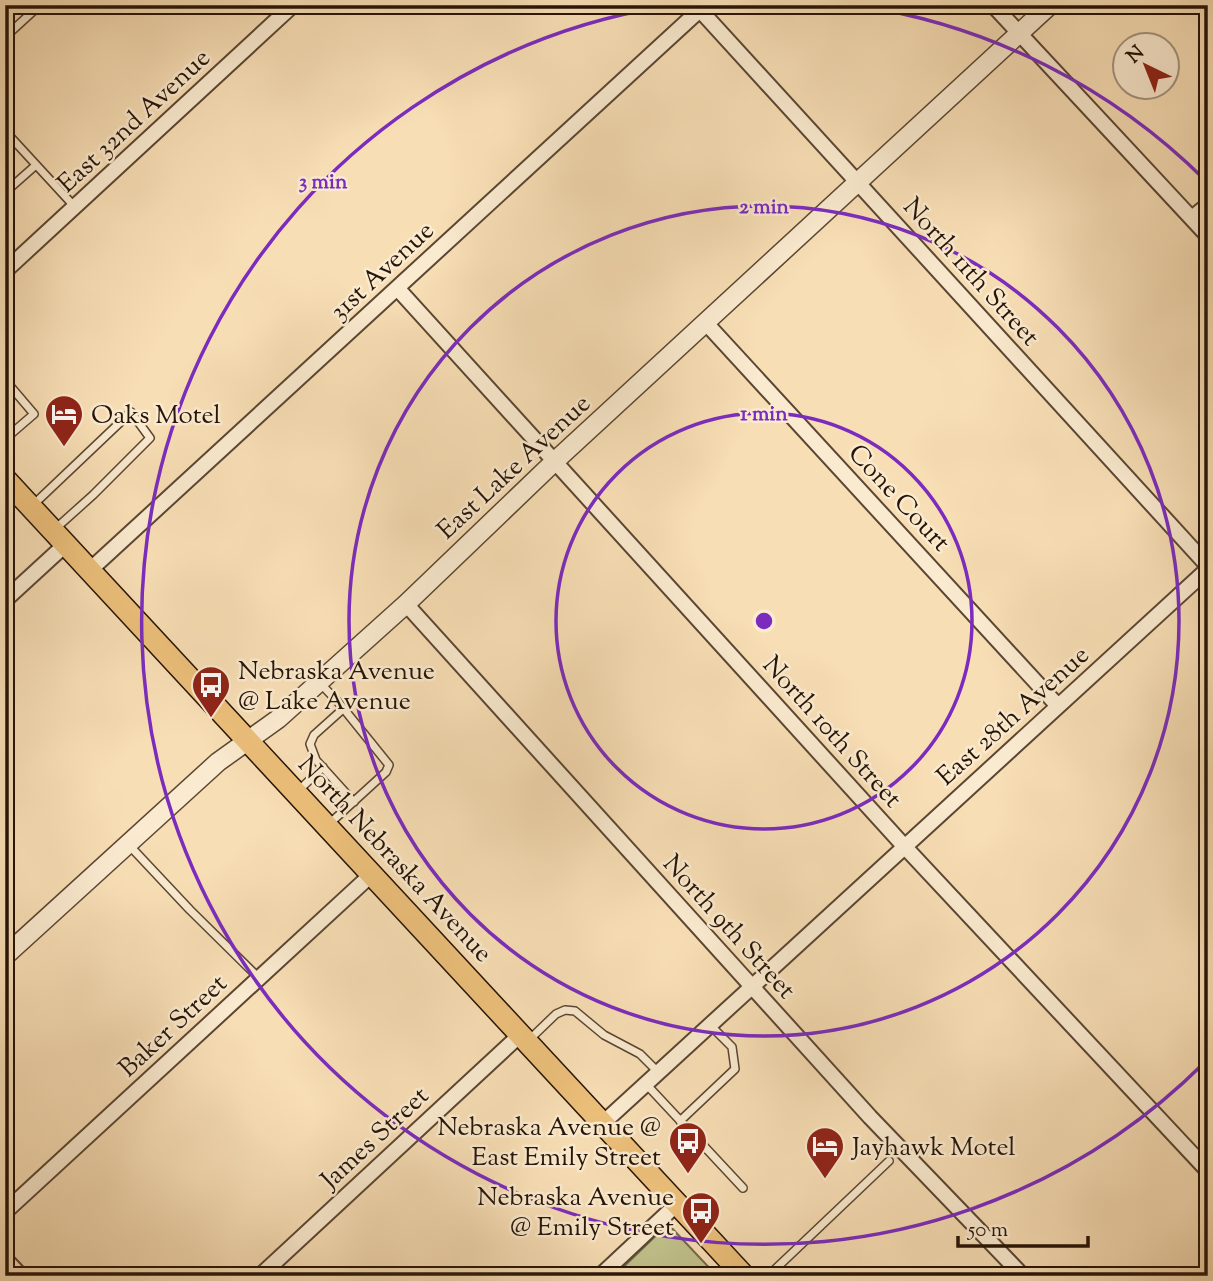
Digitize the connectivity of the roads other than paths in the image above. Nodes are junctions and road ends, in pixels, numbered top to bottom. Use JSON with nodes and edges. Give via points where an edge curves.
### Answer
{"nodes":[{"id":1,"x":40,"y":5,"type":"edge"},
{"id":2,"x":293,"y":5,"type":"edge"},
{"id":3,"x":993,"y":5,"type":"edge"},
{"id":4,"x":1050,"y":5,"type":"edge"},
{"id":5,"x":702,"y":7,"type":"edge"},
{"id":6,"x":1020,"y":34,"type":"junction"},
{"id":7,"x":5,"y":37,"type":"edge"},
{"id":8,"x":5,"y":131,"type":"edge"},
{"id":9,"x":16,"y":143,"type":"junction"},
{"id":10,"x":5,"y":147,"type":"edge"},
{"id":11,"x":36,"y":165,"type":"junction"},
{"id":12,"x":858,"y":182,"type":"junction"},
{"id":13,"x":10,"y":188,"type":"dead end"},
{"id":14,"x":1208,"y":205,"type":"edge"},
{"id":15,"x":75,"y":207,"type":"junction"},
{"id":16,"x":1192,"y":218,"type":"junction"},
{"id":17,"x":1208,"y":236,"type":"edge"},
{"id":18,"x":5,"y":271,"type":"edge"},
{"id":19,"x":398,"y":289,"type":"junction"},
{"id":20,"x":705,"y":322,"type":"junction"},
{"id":21,"x":5,"y":380,"type":"edge"},
{"id":22,"x":5,"y":439,"type":"edge"},
{"id":23,"x":554,"y":462,"type":"junction"},
{"id":24,"x":5,"y":480,"type":"edge"},
{"id":25,"x":31,"y":507,"type":"junction"},
{"id":26,"x":60,"y":538,"type":"junction"},
{"id":27,"x":1208,"y":568,"type":"edge"},
{"id":28,"x":90,"y":570,"type":"junction"},
{"id":29,"x":5,"y":600,"type":"edge"},
{"id":30,"x":406,"y":604,"type":"junction"},
{"id":31,"x":319,"y":682,"type":"junction"},
{"id":32,"x":1058,"y":706,"type":"junction"},
{"id":33,"x":343,"y":709,"type":"junction"},
{"id":34,"x":249,"y":741,"type":"junction"},
{"id":35,"x":323,"y":768,"type":"junction"},
{"id":36,"x":296,"y":792,"type":"junction"},
{"id":37,"x":354,"y":802,"type":"junction"},
{"id":38,"x":327,"y":825,"type":"junction"},
{"id":39,"x":128,"y":844,"type":"junction"},
{"id":40,"x":904,"y":846,"type":"junction"},
{"id":41,"x":372,"y":874,"type":"junction"},
{"id":42,"x":5,"y":956,"type":"edge"},
{"id":43,"x":259,"y":978,"type":"junction"},
{"id":44,"x":751,"y":986,"type":"junction"},
{"id":45,"x":709,"y":1025,"type":"junction"},
{"id":46,"x":524,"y":1038,"type":"junction"},
{"id":47,"x":658,"y":1072,"type":"junction"},
{"id":48,"x":646,"y":1084,"type":"junction"},
{"id":49,"x":680,"y":1121,"type":"junction"},
{"id":50,"x":602,"y":1124,"type":"junction"},
{"id":51,"x":889,"y":1161,"type":"dead end"},
{"id":52,"x":1208,"y":1171,"type":"edge"},
{"id":53,"x":743,"y":1188,"type":"dead end"},
{"id":54,"x":677,"y":1204,"type":"junction"},
{"id":55,"x":5,"y":1212,"type":"edge"},
{"id":56,"x":5,"y":1259,"type":"edge"},
{"id":57,"x":21,"y":1276,"type":"edge"},
{"id":58,"x":260,"y":1276,"type":"edge"},
{"id":59,"x":600,"y":1276,"type":"edge"},
{"id":60,"x":744,"y":1276,"type":"edge"},
{"id":61,"x":768,"y":1276,"type":"edge"},
{"id":62,"x":1023,"y":1276,"type":"edge"}],
"edges":[{"from":1,"to":7,"type":"lane"},
{"from":2,"to":15,"type":"street","name":"East 32nd Avenue"},
{"from":3,"to":6,"type":"street"},
{"from":4,"to":6,"type":"street","name":"East Lake Avenue"},
{"from":5,"to":12,"type":"street","name":"North 11th Street"},
{"from":5,"to":19,"type":"street","name":"31st Avenue"},
{"from":6,"to":12,"type":"street","name":"East Lake Avenue"},
{"from":6,"to":16,"type":"street"},
{"from":8,"to":9,"type":"lane"},
{"from":9,"to":10,"type":"lane"},
{"from":9,"to":11,"type":"lane"},
{"from":11,"to":13,"type":"lane"},
{"from":11,"to":15,"type":"lane"},
{"from":12,"to":20,"type":"street","name":"East Lake Avenue"},
{"from":12,"to":27,"type":"street","name":"North 11th Street"},
{"from":14,"to":16,"type":"street"},
{"from":15,"to":18,"type":"street","name":"East 32nd Avenue"},
{"from":16,"to":17,"type":"street"},
{"from":19,"to":23,"type":"street","name":"North 10th Street"},
{"from":19,"to":28,"type":"street","name":"31st Avenue"},
{"from":20,"to":23,"type":"street","name":"East Lake Avenue"},
{"from":20,"to":32,"type":"street","name":"Cone Court"},
{"from":21,"to":22,"type":"lane","via":[[34,414]]},
{"from":23,"to":30,"type":"street","name":"East Lake Avenue"},
{"from":23,"to":40,"type":"street","name":"North 10th Street"},
{"from":24,"to":25,"type":"main road","name":"North Nebraska Avenue"},
{"from":25,"to":26,"type":"main road","name":"North Nebraska Avenue"},
{"from":25,"to":26,"type":"lane","via":[[131,412],[135,416],[150,438],[93,495]]},
{"from":26,"to":28,"type":"main road","name":"North Nebraska Avenue"},
{"from":26,"to":29,"type":"street"},
{"from":27,"to":32,"type":"street","name":"East 28th Avenue"},
{"from":28,"to":34,"type":"main road","name":"North Nebraska Avenue"},
{"from":30,"to":31,"type":"street","name":"East Lake Avenue"},
{"from":30,"to":44,"type":"street","name":"North 9th Street"},
{"from":31,"to":33,"type":"lane"},
{"from":31,"to":34,"type":"street","name":"East Lake Avenue"},
{"from":32,"to":40,"type":"street","name":"East 28th Avenue"},
{"from":33,"to":35,"type":"lane","via":[[310,744]]},
{"from":33,"to":37,"type":"lane","via":[[389,765]]},
{"from":34,"to":36,"type":"main road","name":"North Nebraska Avenue"},
{"from":34,"to":39,"type":"street","name":"East Lake Avenue","via":[[218,762]]},
{"from":35,"to":36,"type":"lane"},
{"from":35,"to":37,"type":"lane"},
{"from":36,"to":38,"type":"main road","name":"North Nebraska Avenue"},
{"from":37,"to":38,"type":"lane"},
{"from":38,"to":41,"type":"main road","name":"North Nebraska Avenue"},
{"from":39,"to":42,"type":"street","name":"East Lake Avenue"},
{"from":39,"to":43,"type":"lane"},
{"from":40,"to":44,"type":"street","name":"East 28th Avenue"},
{"from":40,"to":52,"type":"street","name":"North 10th Street"},
{"from":41,"to":43,"type":"street","name":"Baker Street"},
{"from":41,"to":46,"type":"main road","name":"North Nebraska Avenue"},
{"from":43,"to":55,"type":"street","name":"Baker Street"},
{"from":44,"to":45,"type":"street","name":"East 28th Avenue"},
{"from":44,"to":62,"type":"street","name":"North 9th Street"},
{"from":45,"to":47,"type":"street","name":"East 28th Avenue"},
{"from":45,"to":49,"type":"lane","via":[[732,1047],[735,1069]]},
{"from":46,"to":47,"type":"lane","via":[[556,1014],[575,1011],[604,1035],[640,1054]]},
{"from":46,"to":50,"type":"main road","name":"North Nebraska Avenue"},
{"from":46,"to":58,"type":"street","name":"James Street"},
{"from":47,"to":48,"type":"street","name":"East 28th Avenue"},
{"from":48,"to":49,"type":"lane"},
{"from":48,"to":50,"type":"street","name":"East 28th Avenue"},
{"from":49,"to":53,"type":"lane"},
{"from":50,"to":54,"type":"main road","name":"North Nebraska Avenue"},
{"from":51,"to":61,"type":"lane"},
{"from":54,"to":59,"type":"street"},
{"from":54,"to":60,"type":"main road","name":"North Nebraska Avenue"},
{"from":56,"to":57,"type":"street"}]}
